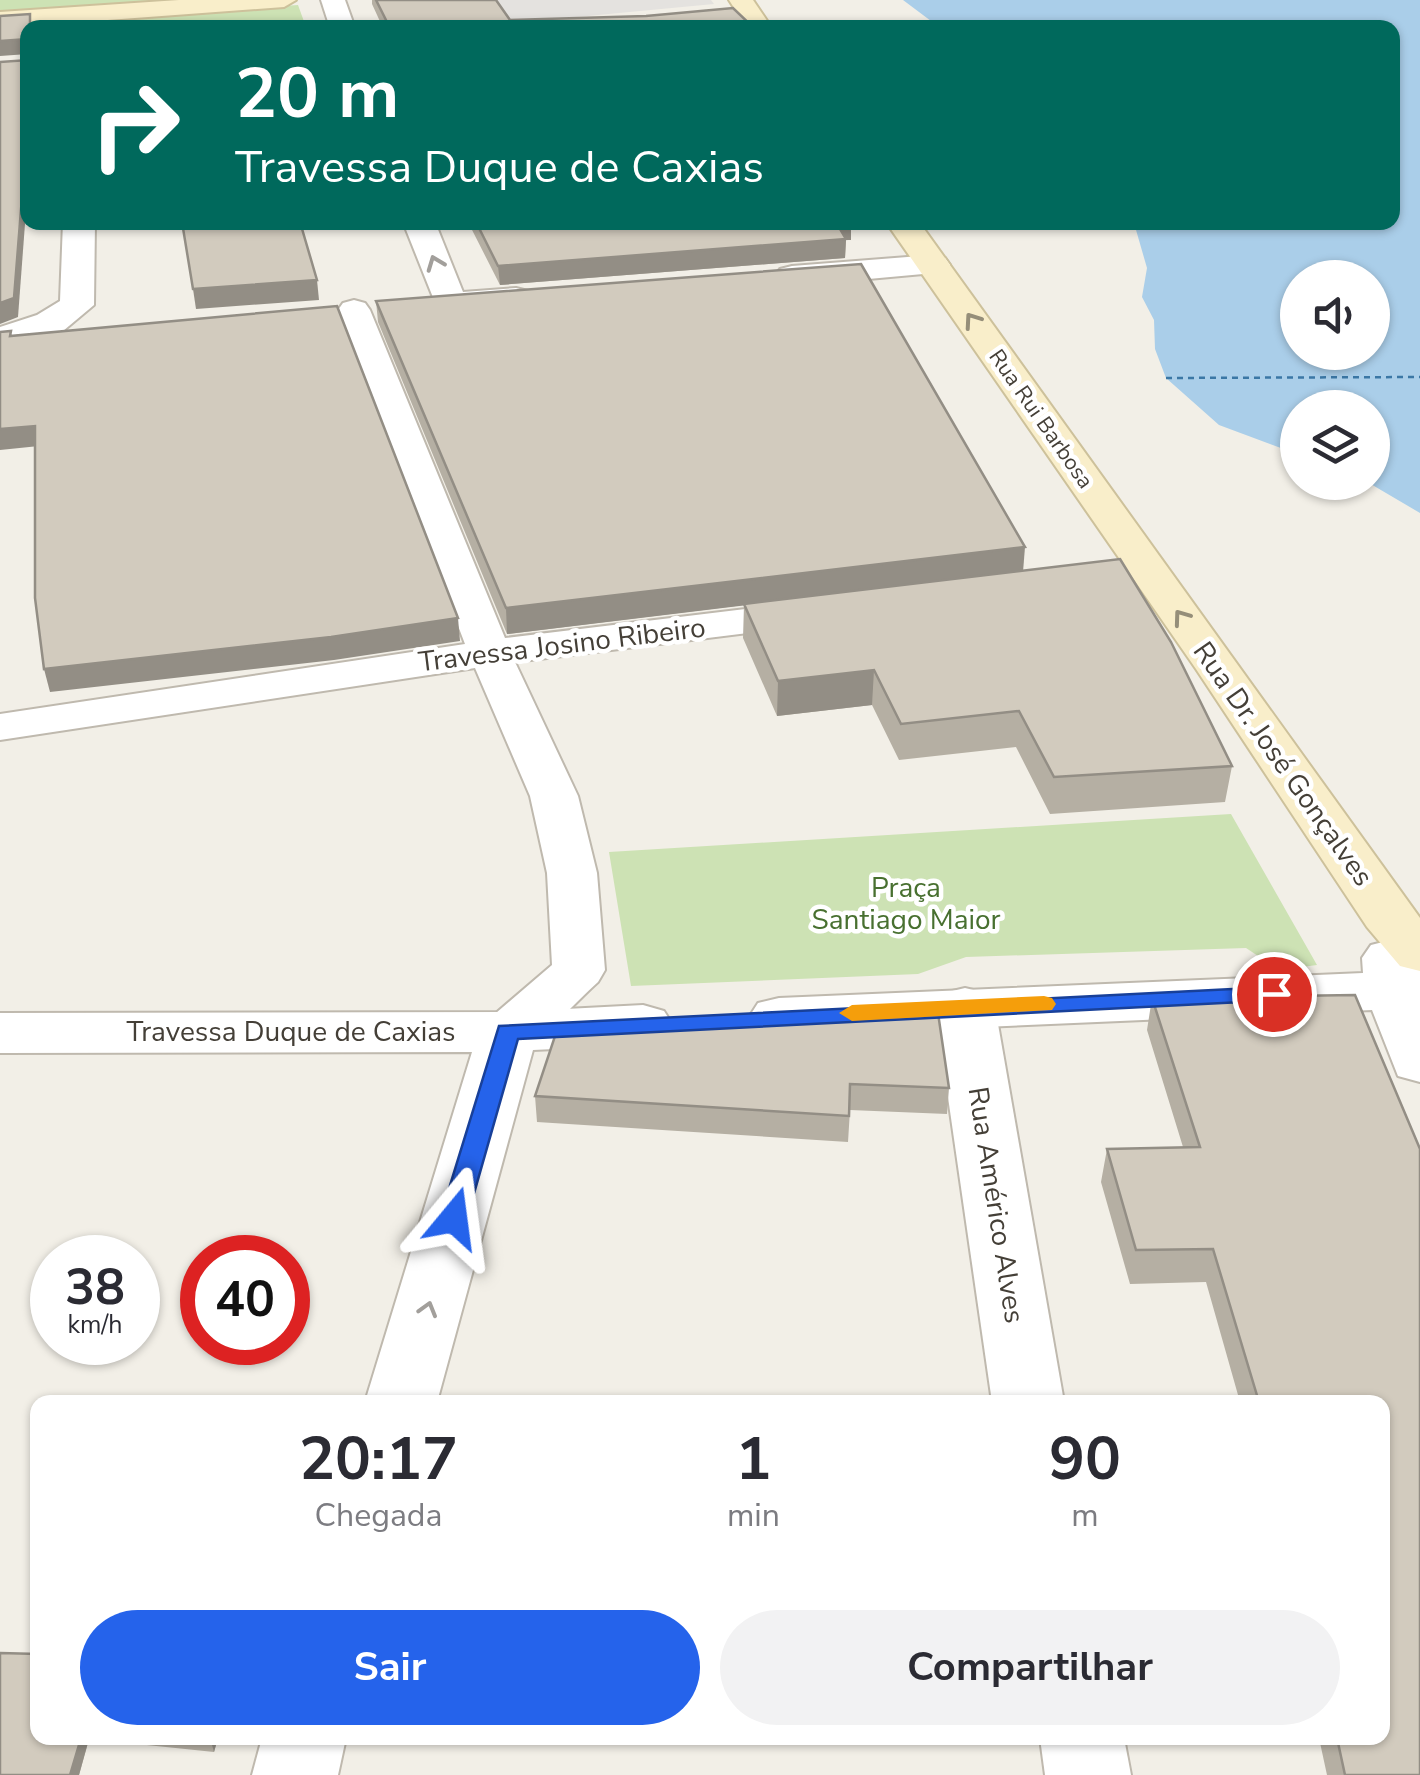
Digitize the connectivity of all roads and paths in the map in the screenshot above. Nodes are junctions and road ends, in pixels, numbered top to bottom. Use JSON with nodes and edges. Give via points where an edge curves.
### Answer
{"nodes":[{"id":1,"x":284,"y":0,"type":"edge"},
{"id":2,"x":750,"y":13,"type":"edge"},
{"id":3,"x":717,"y":14,"type":"edge"},
{"id":4,"x":92,"y":20,"type":"edge"},
{"id":5,"x":79,"y":230,"type":"edge"},
{"id":6,"x":422,"y":230,"type":"edge"},
{"id":7,"x":908,"y":230,"type":"edge"},
{"id":8,"x":933,"y":265,"type":"junction"},
{"id":9,"x":760,"y":279,"type":"edge"},
{"id":10,"x":542,"y":296,"type":"edge"},
{"id":11,"x":450,"y":303,"type":"junction"},
{"id":12,"x":94,"y":331,"type":"edge"},
{"id":13,"x":0,"y":338,"type":"edge"},
{"id":14,"x":1127,"y":575,"type":"joint"},
{"id":15,"x":857,"y":608,"type":"edge"},
{"id":16,"x":490,"y":653,"type":"junction"},
{"id":17,"x":0,"y":727,"type":"edge"},
{"id":18,"x":1405,"y":962,"type":"edge"},
{"id":19,"x":965,"y":1007,"type":"junction"},
{"id":20,"x":508,"y":1032,"type":"junction"},
{"id":21,"x":0,"y":1033,"type":"edge"},
{"id":22,"x":1420,"y":1062,"type":"edge"},
{"id":23,"x":403,"y":1395,"type":"edge"},
{"id":24,"x":1027,"y":1395,"type":"edge"},
{"id":25,"x":302,"y":1745,"type":"edge"},
{"id":26,"x":1083,"y":1745,"type":"edge"},
{"id":27,"x":295,"y":1775,"type":"edge"},
{"id":28,"x":1088,"y":1775,"type":"edge"}],
"edges":[{"from":1,"to":4,"type":"main road"},
{"from":2,"to":3,"type":"street"},
{"from":5,"to":13,"type":"street","via":[[77,305],[50,323]]},
{"from":11,"to":6,"type":"street","one_way":true},
{"from":7,"to":8,"type":"main road","name":"Rua Rui Barbosa"},
{"from":8,"to":9,"type":"street"},
{"from":14,"to":8,"type":"main road","name":"Rua Rui Barbosa","one_way":true},
{"from":10,"to":11,"type":"street"},
{"from":11,"to":16,"type":"street","via":[[366,310]]},
{"from":12,"to":13,"type":"street"},
{"from":18,"to":14,"type":"main road","name":"Rua Dr. José Gonçalves","one_way":true,"via":[[1219,668]]},
{"from":15,"to":16,"type":"street","name":"Travessa Josino Ribeiro"},
{"from":16,"to":17,"type":"street","name":"Travessa Josino Ribeiro"},
{"from":16,"to":20,"type":"street","via":[[554,796],[572,872],[579,970]]},
{"from":18,"to":19,"type":"street","name":"Travessa Duque de Caxias"},
{"from":18,"to":22,"type":"street"},
{"from":19,"to":20,"type":"street","name":"Travessa Duque de Caxias"},
{"from":19,"to":24,"type":"street","name":"Rua Américo Alves"},
{"from":20,"to":21,"type":"street","name":"Travessa Duque de Caxias"},
{"from":23,"to":20,"type":"street","one_way":true},
{"from":25,"to":27,"type":"street"},
{"from":26,"to":28,"type":"street"}]}
